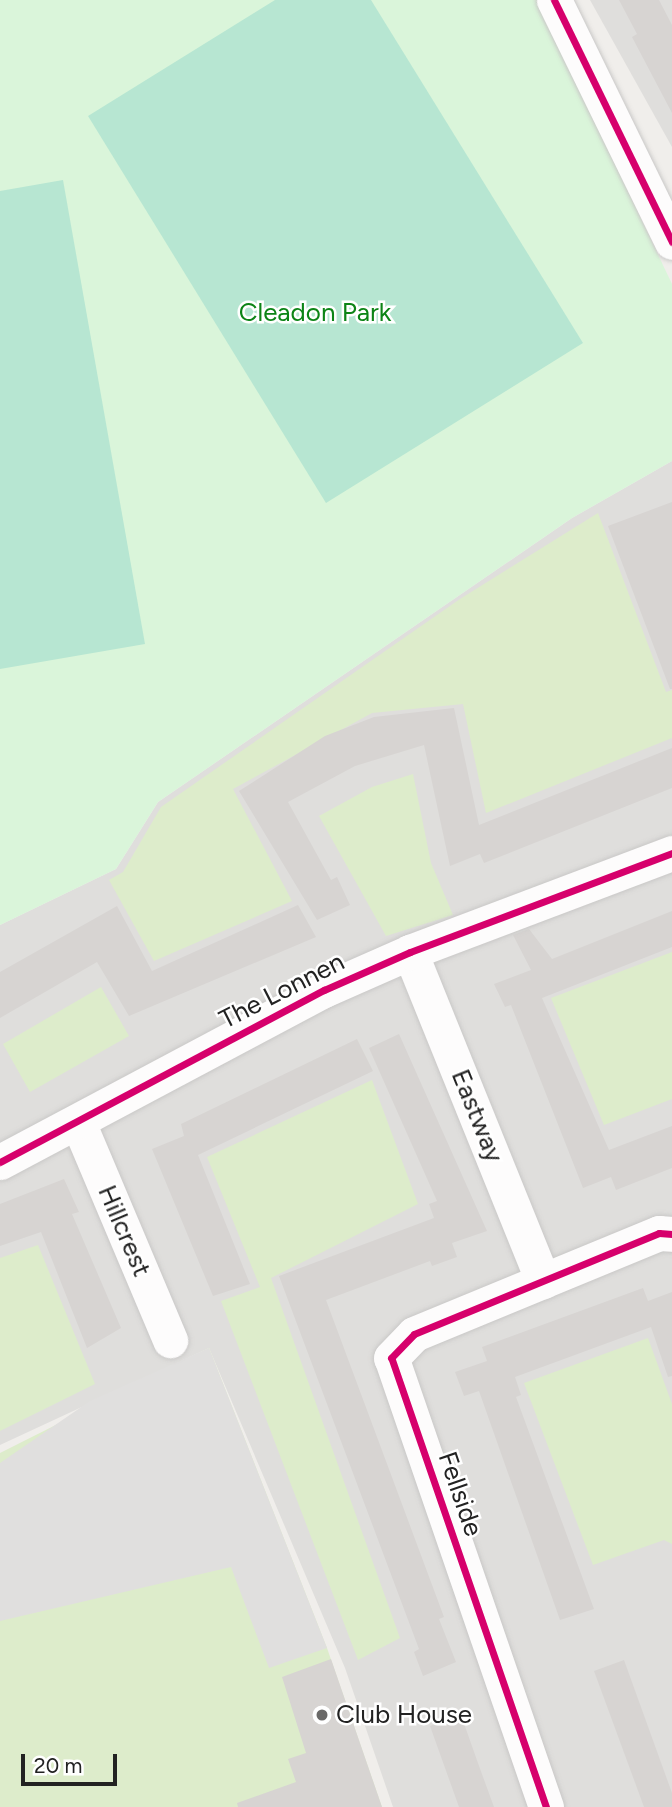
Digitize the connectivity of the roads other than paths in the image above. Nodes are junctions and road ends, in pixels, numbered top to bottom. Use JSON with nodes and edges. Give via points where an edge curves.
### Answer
{"nodes":[{"id":1,"x":554,"y":0,"type":"edge"},
{"id":2,"x":672,"y":242,"type":"edge"},
{"id":3,"x":672,"y":853,"type":"edge"},
{"id":4,"x":410,"y":952,"type":"junction"},
{"id":5,"x":78,"y":1122,"type":"junction"},
{"id":6,"x":0,"y":1161,"type":"edge"},
{"id":7,"x":672,"y":1234,"type":"edge"},
{"id":8,"x":543,"y":1280,"type":"junction"},
{"id":9,"x":170,"y":1340,"type":"dead end"},
{"id":10,"x":546,"y":1807,"type":"edge"}],
"edges":[{"from":1,"to":2,"type":"street"},
{"from":3,"to":4,"type":"street","name":"The Lonnen"},
{"from":4,"to":5,"type":"street","name":"The Lonnen","via":[[324,990]]},
{"from":4,"to":8,"type":"street","name":"Eastway"},
{"from":5,"to":6,"type":"street","name":"The Lonnen"},
{"from":5,"to":9,"type":"street","name":"Hillcrest"},
{"from":7,"to":8,"type":"street","via":[[660,1233]]},
{"from":8,"to":10,"type":"street","name":"Fellside","via":[[414,1334],[391,1358]]}]}
